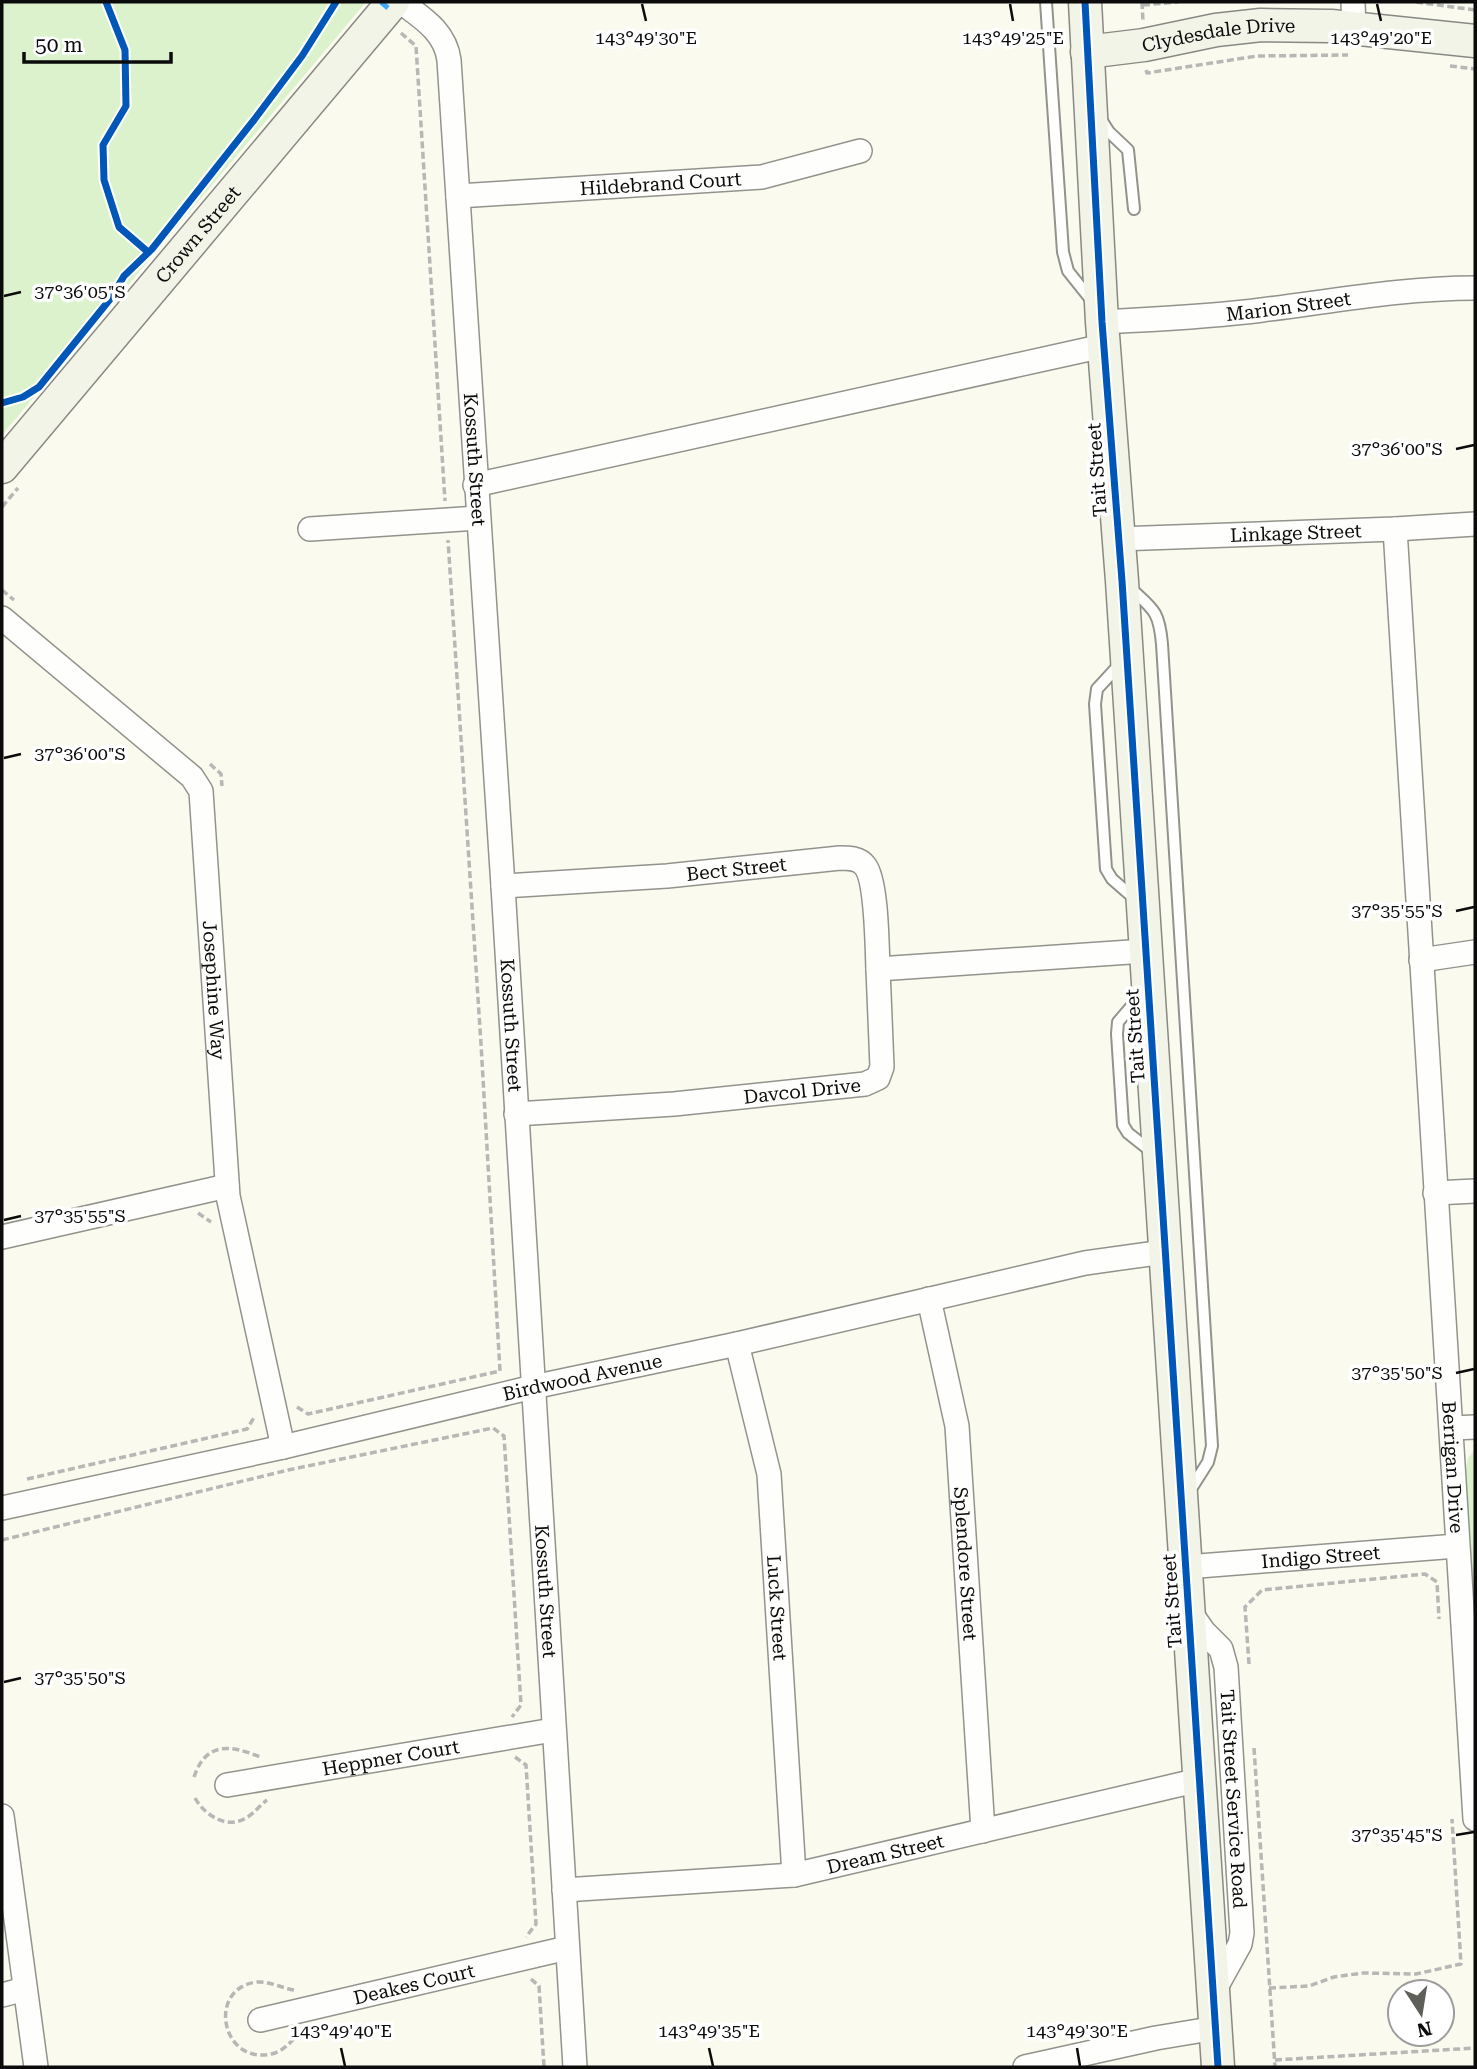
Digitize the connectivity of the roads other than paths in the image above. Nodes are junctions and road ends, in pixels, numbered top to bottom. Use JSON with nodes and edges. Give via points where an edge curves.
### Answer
{"nodes":[{"id":1,"x":393,"y":2,"type":"edge"},
{"id":2,"x":401,"y":2,"type":"edge"},
{"id":3,"x":1046,"y":2,"type":"edge"},
{"id":4,"x":1085,"y":2,"type":"edge"},
{"id":5,"x":1353,"y":29,"type":"edge"},
{"id":6,"x":1475,"y":41,"type":"edge"},
{"id":7,"x":1087,"y":52,"type":"junction"},
{"id":8,"x":1090,"y":101,"type":"junction"},
{"id":9,"x":860,"y":151,"type":"dead end"},
{"id":10,"x":458,"y":196,"type":"junction"},
{"id":11,"x":1134,"y":209,"type":"dead end"},
{"id":12,"x":1475,"y":288,"type":"edge"},
{"id":13,"x":1102,"y":327,"type":"junction"},
{"id":14,"x":2,"y":467,"type":"edge"},
{"id":15,"x":475,"y":485,"type":"junction"},
{"id":16,"x":478,"y":518,"type":"junction"},
{"id":17,"x":1475,"y":524,"type":"edge"},
{"id":18,"x":310,"y":529,"type":"dead end"},
{"id":19,"x":1395,"y":529,"type":"junction"},
{"id":20,"x":1118,"y":539,"type":"junction"},
{"id":21,"x":1122,"y":581,"type":"junction"},
{"id":22,"x":2,"y":618,"type":"edge"},
{"id":23,"x":503,"y":887,"type":"junction"},
{"id":24,"x":1145,"y":951,"type":"junction"},
{"id":25,"x":1475,"y":952,"type":"edge"},
{"id":26,"x":1421,"y":960,"type":"junction"},
{"id":27,"x":878,"y":969,"type":"junction"},
{"id":28,"x":516,"y":1114,"type":"junction"},
{"id":29,"x":227,"y":1186,"type":"junction"},
{"id":30,"x":1475,"y":1191,"type":"edge"},
{"id":31,"x":1435,"y":1193,"type":"junction"},
{"id":32,"x":2,"y":1237,"type":"edge"},
{"id":33,"x":1164,"y":1252,"type":"junction"},
{"id":34,"x":929,"y":1299,"type":"junction"},
{"id":35,"x":737,"y":1344,"type":"junction"},
{"id":36,"x":533,"y":1387,"type":"junction"},
{"id":37,"x":1475,"y":1427,"type":"edge"},
{"id":38,"x":1452,"y":1428,"type":"junction"},
{"id":39,"x":283,"y":1447,"type":"junction"},
{"id":40,"x":1181,"y":1502,"type":"junction"},
{"id":41,"x":2,"y":1508,"type":"edge"},
{"id":42,"x":1457,"y":1546,"type":"junction"},
{"id":43,"x":1185,"y":1567,"type":"junction"},
{"id":44,"x":1188,"y":1609,"type":"junction"},
{"id":45,"x":1471,"y":1685,"type":"edge"},
{"id":46,"x":554,"y":1730,"type":"junction"},
{"id":47,"x":1199,"y":1780,"type":"junction"},
{"id":48,"x":228,"y":1785,"type":"dead end"},
{"id":49,"x":2,"y":1816,"type":"edge"},
{"id":50,"x":1475,"y":1819,"type":"edge"},
{"id":51,"x":983,"y":1831,"type":"junction"},
{"id":52,"x":794,"y":1875,"type":"junction"},
{"id":53,"x":564,"y":1890,"type":"junction"},
{"id":54,"x":567,"y":1948,"type":"junction"},
{"id":55,"x":25,"y":1989,"type":"junction"},
{"id":56,"x":1213,"y":1994,"type":"junction"},
{"id":57,"x":2,"y":1995,"type":"edge"},
{"id":58,"x":260,"y":2020,"type":"dead end"},
{"id":59,"x":1216,"y":2028,"type":"junction"},
{"id":60,"x":36,"y":2067,"type":"edge"},
{"id":61,"x":575,"y":2067,"type":"edge"},
{"id":62,"x":1025,"y":2067,"type":"edge"},
{"id":63,"x":1218,"y":2067,"type":"edge"}],
"edges":[{"from":1,"to":14,"type":"street","name":"Crown Street"},
{"from":2,"to":10,"type":"street","name":"Kossuth Street","via":[[437,31],[447,47]]},
{"from":3,"to":13,"type":"lane","via":[[1064,260]]},
{"from":4,"to":7,"type":"street","name":"Tait Street"},
{"from":5,"to":6,"type":"street","name":"Clydesdale Drive"},
{"from":5,"to":7,"type":"street","name":"Clydesdale Drive","via":[[1261,25]]},
{"from":7,"to":8,"type":"street","name":"Tait Street"},
{"from":8,"to":11,"type":"lane","via":[[1109,132],[1128,150]]},
{"from":8,"to":13,"type":"street","name":"Tait Street"},
{"from":9,"to":10,"type":"street","name":"Hildebrand Court","via":[[762,177]]},
{"from":10,"to":15,"type":"street","name":"Kossuth Street"},
{"from":12,"to":13,"type":"street","name":"Marion Street","via":[[1427,288]]},
{"from":13,"to":15,"type":"street","name":"Marion Street"},
{"from":13,"to":20,"type":"street","name":"Tait Street"},
{"from":15,"to":16,"type":"street","name":"Kossuth Street"},
{"from":16,"to":18,"type":"street"},
{"from":16,"to":23,"type":"street","name":"Kossuth Street"},
{"from":17,"to":19,"type":"street","name":"Linkage Street"},
{"from":19,"to":20,"type":"street","name":"Linkage Street"},
{"from":19,"to":26,"type":"street","name":"Berrigan Drive"},
{"from":20,"to":21,"type":"street","name":"Tait Street"},
{"from":21,"to":24,"type":"street","name":"Tait Street"},
{"from":21,"to":40,"type":"lane","via":[[1157,613],[1162,643],[1212,1446],[1205,1469]]},
{"from":22,"to":29,"type":"street","name":"Josephine Way","via":[[200,787]]},
{"from":23,"to":27,"type":"street","name":"Bect Street","via":[[857,860],[867,868],[872,883]]},
{"from":23,"to":28,"type":"street","name":"Kossuth Street"},
{"from":24,"to":27,"type":"street"},
{"from":24,"to":33,"type":"street","name":"Tait Street"},
{"from":25,"to":26,"type":"street"},
{"from":26,"to":31,"type":"street","name":"Berrigan Drive"},
{"from":27,"to":28,"type":"street","name":"Davcol Drive","via":[[883,1060],[880,1076],[871,1082],[674,1104]]},
{"from":28,"to":36,"type":"street","name":"Kossuth Street"},
{"from":29,"to":32,"type":"street"},
{"from":29,"to":39,"type":"street","name":"Josephine Way"},
{"from":30,"to":31,"type":"street"},
{"from":31,"to":38,"type":"street","name":"Berrigan Drive"},
{"from":33,"to":34,"type":"street","name":"Birdwood Avenue","via":[[1085,1263]]},
{"from":33,"to":40,"type":"street","name":"Tait Street"},
{"from":34,"to":35,"type":"street","name":"Birdwood Avenue"},
{"from":34,"to":51,"type":"street","name":"Splendore Street","via":[[957,1426]]},
{"from":35,"to":36,"type":"street","name":"Birdwood Avenue"},
{"from":35,"to":52,"type":"street","name":"Luck Street","via":[[769,1474]]},
{"from":36,"to":39,"type":"street","name":"Birdwood Avenue"},
{"from":36,"to":46,"type":"street","name":"Kossuth Street"},
{"from":37,"to":38,"type":"street"},
{"from":38,"to":42,"type":"street","name":"Berrigan Drive"},
{"from":39,"to":41,"type":"street","name":"Birdwood Avenue"},
{"from":40,"to":43,"type":"street","name":"Tait Street"},
{"from":42,"to":43,"type":"street","name":"Indigo Street"},
{"from":42,"to":45,"type":"street","name":"Berrigan Drive"},
{"from":43,"to":44,"type":"street","name":"Tait Street"},
{"from":44,"to":47,"type":"street","name":"Tait Street"},
{"from":44,"to":56,"type":"street","name":"Tait Street Service Road","via":[[1221,1649],[1226,1667],[1242,1933]]},
{"from":45,"to":50,"type":"street","name":"Berrigan Drive"},
{"from":46,"to":48,"type":"street","name":"Heppner Court"},
{"from":46,"to":53,"type":"street","name":"Kossuth Street"},
{"from":47,"to":51,"type":"street","name":"Dream Street"},
{"from":47,"to":56,"type":"street","name":"Tait Street"},
{"from":49,"to":55,"type":"street"},
{"from":51,"to":52,"type":"street","name":"Dream Street"},
{"from":52,"to":53,"type":"street","name":"Dream Street"},
{"from":53,"to":54,"type":"street","name":"Kossuth Street"},
{"from":54,"to":58,"type":"street","name":"Deakes Court"},
{"from":54,"to":61,"type":"street","name":"Kossuth Street"},
{"from":55,"to":57,"type":"street"},
{"from":55,"to":60,"type":"street"},
{"from":56,"to":59,"type":"street","name":"Tait Street"},
{"from":59,"to":62,"type":"street"},
{"from":59,"to":63,"type":"street","name":"Tait Street"}]}
